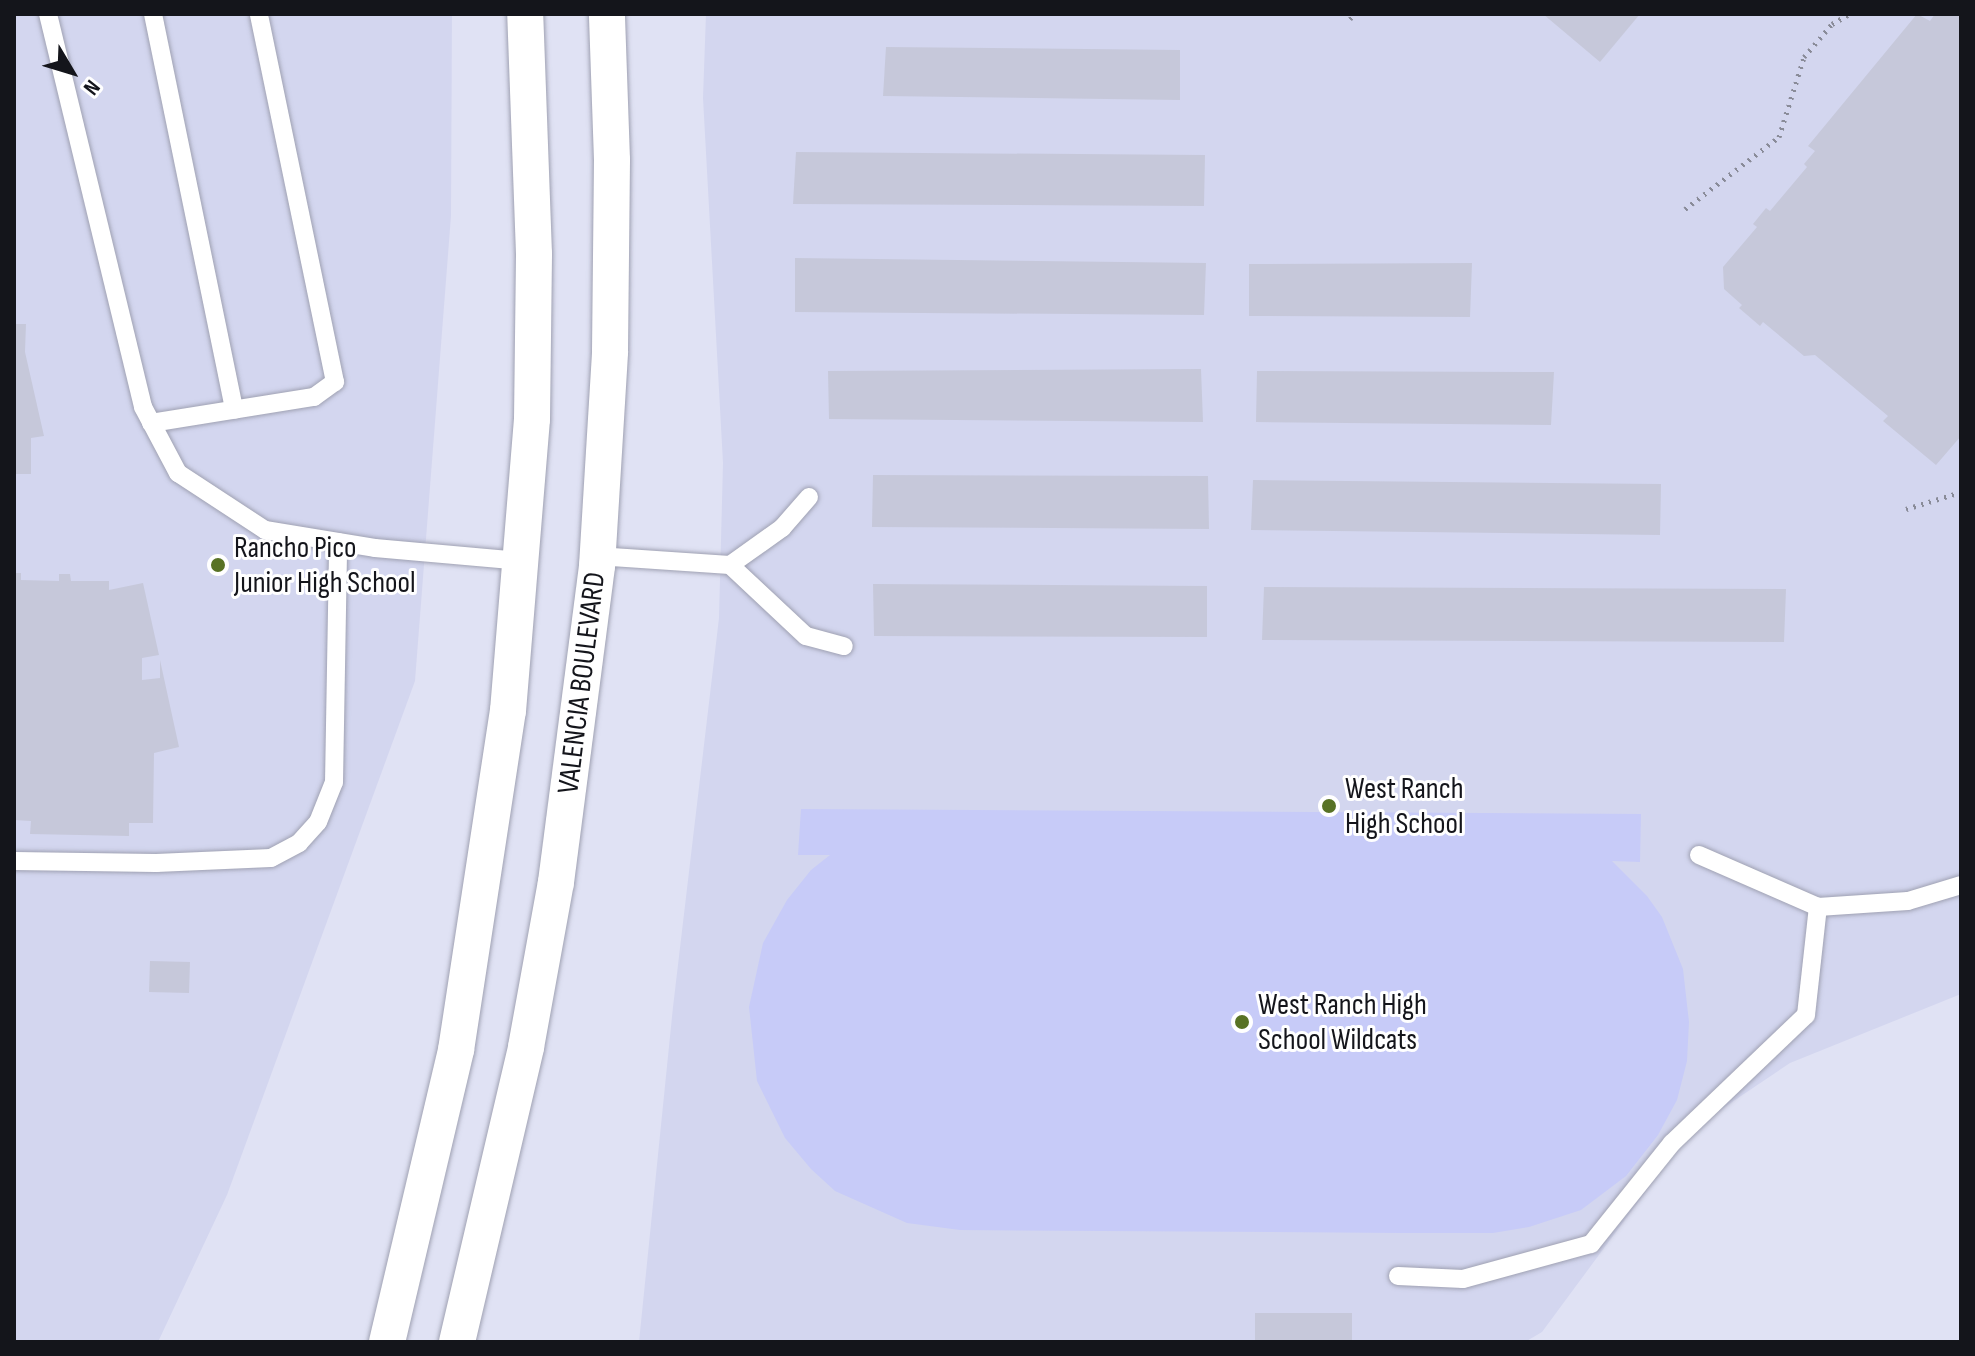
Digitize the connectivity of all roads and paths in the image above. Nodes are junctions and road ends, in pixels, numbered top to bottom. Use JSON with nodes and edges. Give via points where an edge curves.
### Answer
{"nodes":[{"id":1,"x":48,"y":14,"type":"edge"},
{"id":2,"x":153,"y":14,"type":"edge"},
{"id":3,"x":259,"y":14,"type":"edge"},
{"id":4,"x":525,"y":14,"type":"edge"},
{"id":5,"x":607,"y":14,"type":"edge"},
{"id":6,"x":1849,"y":14,"type":"edge"},
{"id":7,"x":1685,"y":209,"type":"dead end"},
{"id":8,"x":234,"y":410,"type":"junction"},
{"id":9,"x":151,"y":423,"type":"junction"},
{"id":10,"x":1961,"y":492,"type":"edge"},
{"id":11,"x":809,"y":497,"type":"dead end"},
{"id":12,"x":1906,"y":509,"type":"dead end"},
{"id":13,"x":338,"y":542,"type":"junction"},
{"id":14,"x":597,"y":556,"type":"junction"},
{"id":15,"x":522,"y":561,"type":"junction"},
{"id":16,"x":730,"y":565,"type":"junction"},
{"id":17,"x":844,"y":646,"type":"dead end"},
{"id":18,"x":1699,"y":855,"type":"dead end"},
{"id":19,"x":14,"y":861,"type":"edge"},
{"id":20,"x":1961,"y":885,"type":"edge"},
{"id":21,"x":1818,"y":907,"type":"junction"},
{"id":22,"x":1398,"y":1276,"type":"dead end"},
{"id":23,"x":387,"y":1342,"type":"edge"},
{"id":24,"x":457,"y":1342,"type":"edge"}],
"edges":[{"from":1,"to":9,"type":"lane"},
{"from":2,"to":8,"type":"lane"},
{"from":3,"to":8,"type":"lane","via":[[335,382],[314,397]]},
{"from":4,"to":15,"type":"street","via":[[534,254],[532,419]]},
{"from":5,"to":14,"type":"street","name":"VALENCIA BOULEVARD","via":[[610,351]]},
{"from":6,"to":7,"type":"path","via":[[1832,24],[1804,57],[1779,137]]},
{"from":8,"to":9,"type":"lane"},
{"from":9,"to":13,"type":"lane","via":[[178,473],[265,530]]},
{"from":10,"to":12,"type":"path"},
{"from":11,"to":16,"type":"lane","via":[[782,528]]},
{"from":13,"to":15,"type":"lane"},
{"from":13,"to":19,"type":"lane","via":[[334,782],[318,822],[299,843],[271,858]]},
{"from":14,"to":16,"type":"lane"},
{"from":14,"to":24,"type":"street","name":"VALENCIA BOULEVARD","via":[[553,897],[526,1047]]},
{"from":15,"to":23,"type":"street","via":[[508,711],[456,1050]]},
{"from":16,"to":17,"type":"lane","via":[[806,636]]},
{"from":18,"to":21,"type":"lane"},
{"from":20,"to":21,"type":"lane","via":[[1908,901]]},
{"from":21,"to":22,"type":"lane","via":[[1806,1015],[1672,1143],[1591,1244],[1463,1279]]}]}
